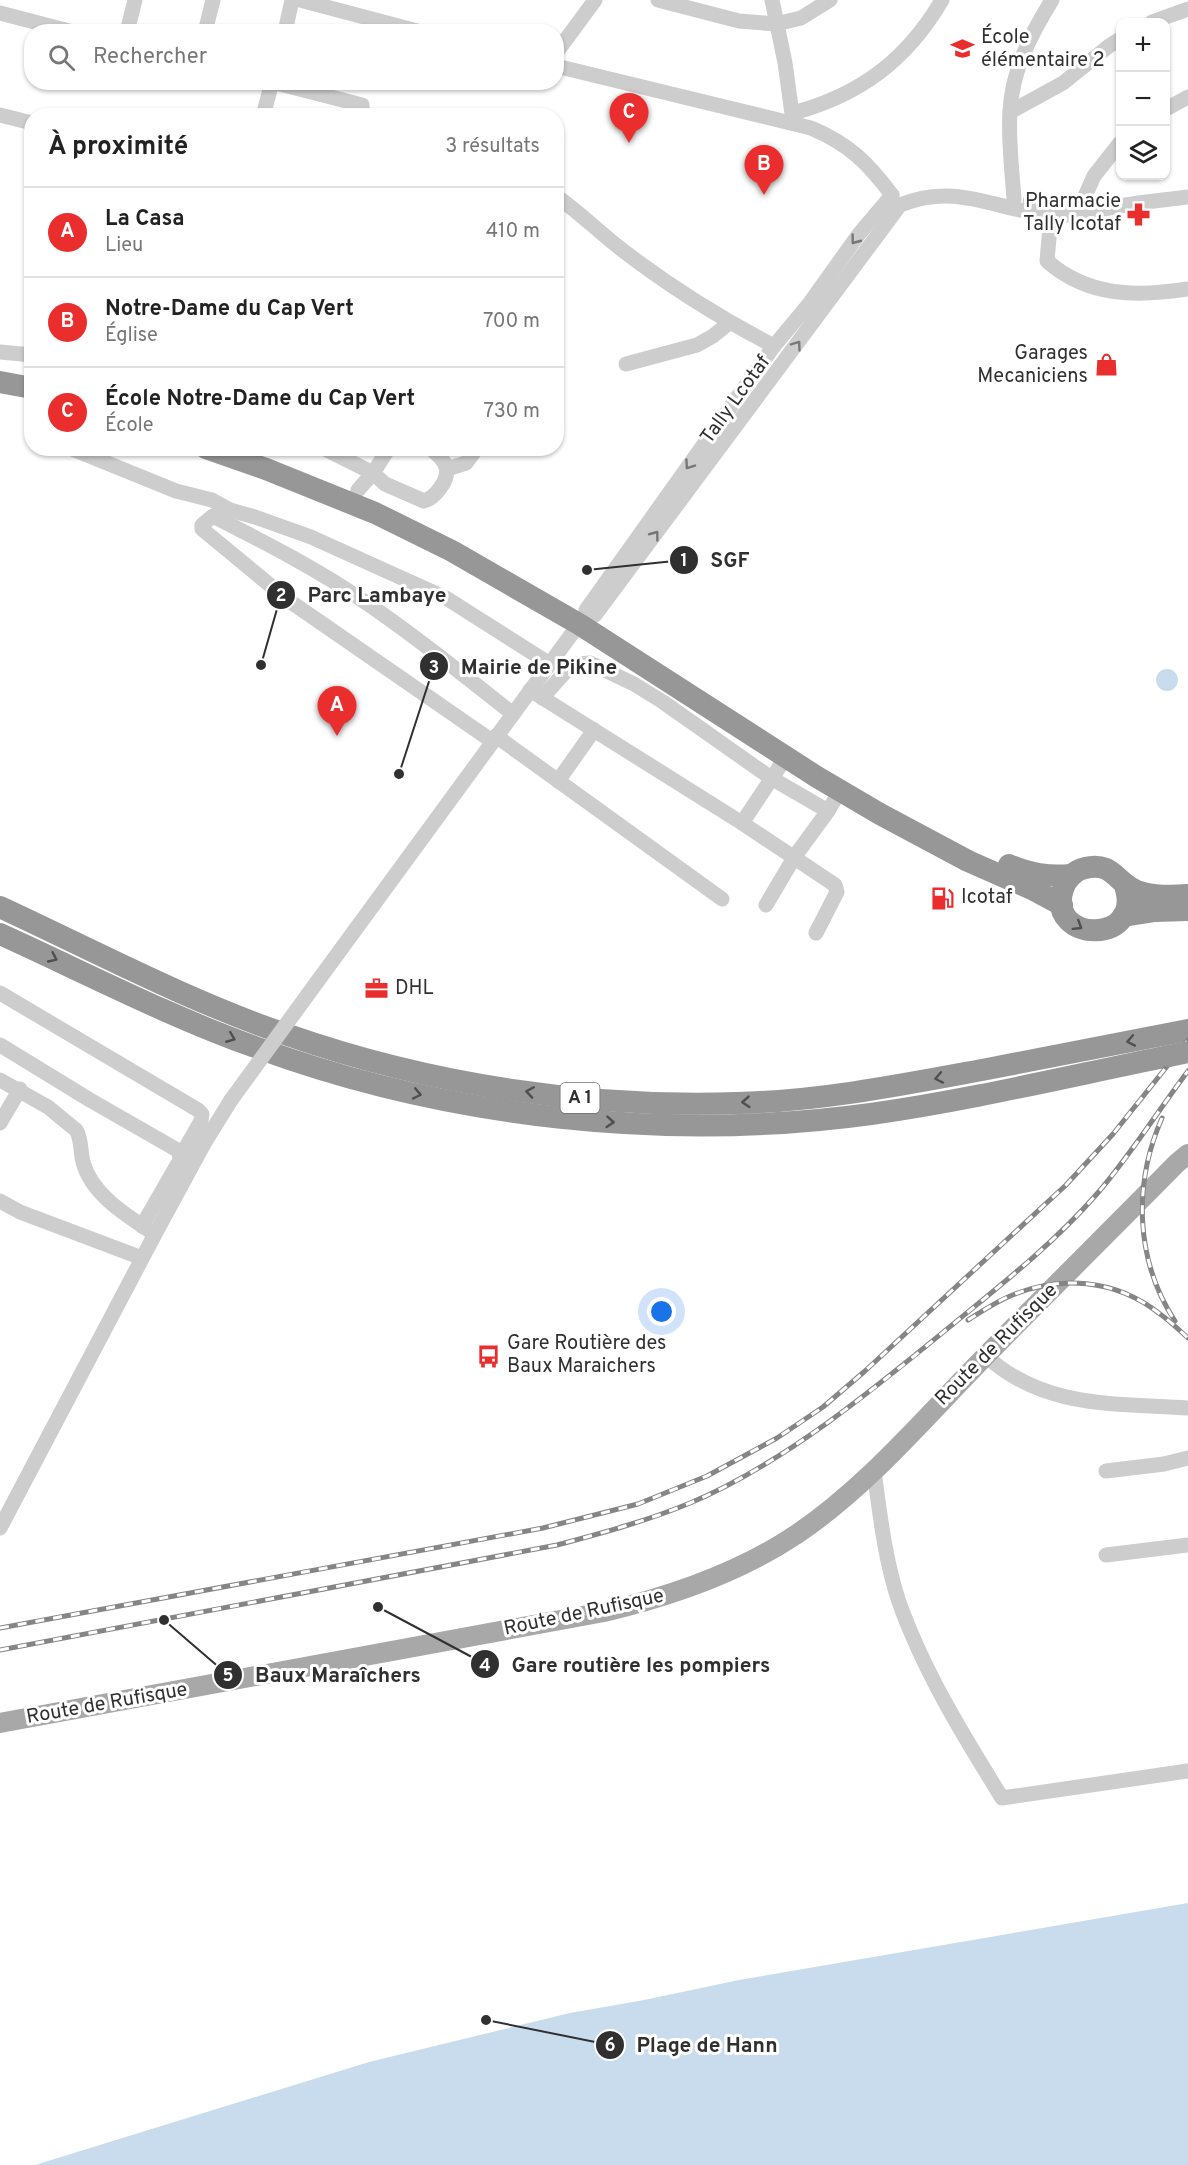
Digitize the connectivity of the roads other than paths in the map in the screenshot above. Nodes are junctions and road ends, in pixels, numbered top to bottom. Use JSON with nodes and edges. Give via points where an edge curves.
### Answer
{"nodes":[{"id":1,"x":135,"y":0,"type":"edge"},
{"id":2,"x":213,"y":0,"type":"edge"},
{"id":3,"x":292,"y":0,"type":"edge"},
{"id":4,"x":300,"y":0,"type":"edge"},
{"id":5,"x":595,"y":0,"type":"edge"},
{"id":6,"x":658,"y":0,"type":"edge"},
{"id":7,"x":687,"y":0,"type":"edge"},
{"id":8,"x":772,"y":0,"type":"edge"},
{"id":9,"x":830,"y":0,"type":"edge"},
{"id":10,"x":942,"y":0,"type":"edge"},
{"id":11,"x":1052,"y":0,"type":"edge"},
{"id":12,"x":337,"y":5,"type":"edge"},
{"id":13,"x":1188,"y":9,"type":"edge"},
{"id":14,"x":0,"y":13,"type":"edge"},
{"id":15,"x":705,"y":13,"type":"junction"},
{"id":16,"x":1163,"y":18,"type":"edge"},
{"id":17,"x":42,"y":24,"type":"edge"},
{"id":18,"x":129,"y":24,"type":"edge"},
{"id":19,"x":207,"y":24,"type":"edge"},
{"id":20,"x":287,"y":24,"type":"edge"},
{"id":21,"x":396,"y":24,"type":"edge"},
{"id":22,"x":776,"y":24,"type":"junction"},
{"id":23,"x":564,"y":42,"type":"edge"},
{"id":24,"x":1116,"y":42,"type":"edge"},
{"id":25,"x":564,"y":68,"type":"edge"},
{"id":26,"x":270,"y":90,"type":"edge"},
{"id":27,"x":303,"y":90,"type":"edge"},
{"id":28,"x":1188,"y":97,"type":"edge"},
{"id":29,"x":1170,"y":107,"type":"edge"},
{"id":30,"x":265,"y":108,"type":"edge"},
{"id":31,"x":362,"y":108,"type":"edge"},
{"id":32,"x":1010,"y":112,"type":"junction"},
{"id":33,"x":0,"y":115,"type":"edge"},
{"id":34,"x":793,"y":119,"type":"junction"},
{"id":35,"x":24,"y":121,"type":"edge"},
{"id":36,"x":1116,"y":148,"type":"edge"},
{"id":37,"x":1188,"y":188,"type":"edge"},
{"id":38,"x":1188,"y":197,"type":"edge"},
{"id":39,"x":1014,"y":199,"type":"junction"},
{"id":40,"x":896,"y":200,"type":"junction"},
{"id":41,"x":564,"y":203,"type":"edge"},
{"id":42,"x":1082,"y":203,"type":"junction"},
{"id":43,"x":1051,"y":215,"type":"junction"},
{"id":44,"x":1188,"y":289,"type":"edge"},
{"id":45,"x":729,"y":323,"type":"junction"},
{"id":46,"x":774,"y":346,"type":"junction"},
{"id":47,"x":0,"y":352,"type":"edge"},
{"id":48,"x":24,"y":354,"type":"edge"},
{"id":49,"x":626,"y":364,"type":"dead end"},
{"id":50,"x":0,"y":382,"type":"edge"},
{"id":51,"x":24,"y":386,"type":"edge"},
{"id":52,"x":0,"y":394,"type":"edge"},
{"id":53,"x":24,"y":398,"type":"edge"},
{"id":54,"x":90,"y":456,"type":"edge"},
{"id":55,"x":229,"y":456,"type":"edge"},
{"id":56,"x":280,"y":456,"type":"edge"},
{"id":57,"x":333,"y":456,"type":"edge"},
{"id":58,"x":383,"y":456,"type":"edge"},
{"id":59,"x":440,"y":456,"type":"edge"},
{"id":60,"x":471,"y":456,"type":"edge"},
{"id":61,"x":447,"y":469,"type":"junction"},
{"id":62,"x":366,"y":481,"type":"junction"},
{"id":63,"x":230,"y":510,"type":"junction"},
{"id":64,"x":213,"y":516,"type":"junction"},
{"id":65,"x":587,"y":616,"type":"junction"},
{"id":66,"x":550,"y":664,"type":"junction"},
{"id":67,"x":536,"y":694,"type":"junction"},
{"id":68,"x":513,"y":714,"type":"junction"},
{"id":69,"x":594,"y":730,"type":"junction"},
{"id":70,"x":494,"y":739,"type":"junction"},
{"id":71,"x":786,"y":757,"type":"junction"},
{"id":72,"x":771,"y":778,"type":"junction"},
{"id":73,"x":558,"y":781,"type":"junction"},
{"id":74,"x":840,"y":791,"type":"junction"},
{"id":75,"x":828,"y":811,"type":"junction"},
{"id":76,"x":742,"y":822,"type":"junction"},
{"id":77,"x":795,"y":856,"type":"junction"},
{"id":78,"x":1071,"y":875,"type":"junction"},
{"id":79,"x":1124,"y":883,"type":"junction"},
{"id":80,"x":1188,"y":895,"type":"edge"},
{"id":81,"x":722,"y":898,"type":"dead end"},
{"id":82,"x":766,"y":905,"type":"dead end"},
{"id":83,"x":1062,"y":905,"type":"junction"},
{"id":84,"x":0,"y":908,"type":"edge"},
{"id":85,"x":1188,"y":910,"type":"edge"},
{"id":86,"x":1123,"y":916,"type":"junction"},
{"id":87,"x":816,"y":933,"type":"dead end"},
{"id":88,"x":0,"y":934,"type":"edge"},
{"id":89,"x":0,"y":993,"type":"edge"},
{"id":90,"x":1188,"y":1030,"type":"edge"},
{"id":91,"x":0,"y":1045,"type":"edge"},
{"id":92,"x":1178,"y":1054,"type":"edge"},
{"id":93,"x":0,"y":1080,"type":"edge"},
{"id":94,"x":20,"y":1089,"type":"junction"},
{"id":95,"x":0,"y":1124,"type":"edge"},
{"id":96,"x":1188,"y":1154,"type":"edge"},
{"id":97,"x":181,"y":1156,"type":"junction"},
{"id":98,"x":0,"y":1201,"type":"edge"},
{"id":99,"x":148,"y":1230,"type":"junction"},
{"id":100,"x":142,"y":1258,"type":"junction"},
{"id":101,"x":986,"y":1356,"type":"junction"},
{"id":102,"x":1188,"y":1408,"type":"edge"},
{"id":103,"x":1188,"y":1458,"type":"edge"},
{"id":104,"x":874,"y":1471,"type":"junction"},
{"id":105,"x":1106,"y":1471,"type":"dead end"},
{"id":106,"x":0,"y":1528,"type":"edge"},
{"id":107,"x":1188,"y":1545,"type":"edge"},
{"id":108,"x":1106,"y":1555,"type":"dead end"},
{"id":109,"x":0,"y":1723,"type":"edge"},
{"id":110,"x":1188,"y":1771,"type":"edge"}],
"edges":[{"from":1,"to":18,"type":"street"},
{"from":2,"to":19,"type":"street"},
{"from":3,"to":20,"type":"street"},
{"from":4,"to":12,"type":"street"},
{"from":5,"to":23,"type":"street"},
{"from":6,"to":15,"type":"street"},
{"from":7,"to":15,"type":"street"},
{"from":8,"to":22,"type":"street"},
{"from":9,"to":22,"type":"street","via":[[801,18]]},
{"from":10,"to":34,"type":"street","via":[[888,67],[845,95]]},
{"from":11,"to":32,"type":"street","via":[[1024,49]]},
{"from":12,"to":21,"type":"street"},
{"from":13,"to":16,"type":"street"},
{"from":14,"to":17,"type":"street"},
{"from":15,"to":22,"type":"street"},
{"from":22,"to":34,"type":"street"},
{"from":24,"to":32,"type":"street","via":[[1063,83]]},
{"from":25,"to":34,"type":"street"},
{"from":26,"to":30,"type":"street"},
{"from":27,"to":31,"type":"street"},
{"from":28,"to":29,"type":"street"},
{"from":32,"to":39,"type":"street"},
{"from":33,"to":35,"type":"street"},
{"from":34,"to":40,"type":"street","via":[[833,137],[853,152],[871,167]]},
{"from":36,"to":42,"type":"street","via":[[1094,176]]},
{"from":37,"to":42,"type":"street"},
{"from":38,"to":43,"type":"street"},
{"from":39,"to":40,"type":"street","via":[[952,188],[931,189]]},
{"from":39,"to":42,"type":"street"},
{"from":40,"to":43,"type":"street","via":[[956,196]]},
{"from":40,"to":46,"type":"street","name":"Tally Lcotaf","one_way":true,"via":[[859,234]]},
{"from":65,"to":40,"type":"street","name":"Tally Lcotaf","one_way":true},
{"from":41,"to":45,"type":"street","via":[[623,251]]},
{"from":43,"to":44,"type":"street","via":[[1047,261],[1066,276],[1122,293],[1141,295]]},
{"from":45,"to":46,"type":"street"},
{"from":45,"to":49,"type":"street","via":[[697,345]]},
{"from":46,"to":65,"type":"street","name":"Tally Lcotaf","one_way":true},
{"from":47,"to":48,"type":"street"},
{"from":50,"to":51,"type":"highway"},
{"from":52,"to":53,"type":"highway"},
{"from":54,"to":63,"type":"street"},
{"from":55,"to":65,"type":"highway","via":[[375,513]]},
{"from":56,"to":62,"type":"highway"},
{"from":57,"to":62,"type":"street"},
{"from":58,"to":62,"type":"street"},
{"from":59,"to":61,"type":"street"},
{"from":60,"to":61,"type":"street","via":[[466,463]]},
{"from":61,"to":62,"type":"street","via":[[435,496],[424,501],[385,484]]},
{"from":62,"to":65,"type":"highway"},
{"from":63,"to":64,"type":"street"},
{"from":63,"to":66,"type":"street","via":[[311,537],[422,586]]},
{"from":64,"to":68,"type":"street","via":[[281,551],[365,602]]},
{"from":64,"to":70,"type":"street","via":[[202,529],[288,600]]},
{"from":65,"to":66,"type":"street"},
{"from":65,"to":71,"type":"highway"},
{"from":65,"to":78,"type":"highway","via":[[913,816],[1022,870],[1046,876]]},
{"from":66,"to":67,"type":"street"},
{"from":67,"to":68,"type":"street"},
{"from":67,"to":69,"type":"street"},
{"from":67,"to":72,"type":"street","via":[[577,664],[590,663],[663,702]]},
{"from":68,"to":70,"type":"street"},
{"from":69,"to":73,"type":"street"},
{"from":69,"to":76,"type":"street"},
{"from":70,"to":73,"type":"street"},
{"from":70,"to":99,"type":"street","bridge":true,"via":[[231,1100]]},
{"from":71,"to":72,"type":"street"},
{"from":71,"to":74,"type":"highway"},
{"from":72,"to":75,"type":"street"},
{"from":72,"to":76,"type":"street"},
{"from":73,"to":81,"type":"street"},
{"from":74,"to":75,"type":"street"},
{"from":74,"to":83,"type":"highway","via":[[968,861]]},
{"from":75,"to":77,"type":"street"},
{"from":76,"to":77,"type":"street"},
{"from":77,"to":82,"type":"street"},
{"from":77,"to":87,"type":"street","via":[[837,889]]},
{"from":78,"to":79,"type":"highway","via":[[1094,866],[1106,868]]},
{"from":78,"to":83,"type":"highway","via":[[1062,892]]},
{"from":79,"to":80,"type":"highway","via":[[1149,894]]},
{"from":79,"to":86,"type":"highway","via":[[1128,900]]},
{"from":83,"to":86,"type":"highway","one_way":true,"via":[[1070,921],[1086,931],[1107,930]]},
{"from":90,"to":84,"type":"highway","number":"A 1","one_way":true,"via":[[930,1080],[821,1096],[681,1104],[577,1098],[411,1071],[289,1036],[218,1010]]},
{"from":85,"to":86,"type":"highway"},
{"from":88,"to":92,"type":"highway","number":"A 1","one_way":true,"via":[[192,1022],[323,1070],[444,1100],[567,1118],[697,1125],[870,1114]]},
{"from":89,"to":97,"type":"street","via":[[198,1110],[201,1121]]},
{"from":91,"to":97,"type":"street","via":[[176,1149]]},
{"from":93,"to":94,"type":"street"},
{"from":94,"to":95,"type":"street"},
{"from":94,"to":99,"type":"street","via":[[76,1130],[83,1163],[94,1185],[125,1215]]},
{"from":96,"to":101,"type":"main road","name":"Route de Rufisque"},
{"from":97,"to":99,"type":"street"},
{"from":98,"to":100,"type":"street"},
{"from":99,"to":100,"type":"street"},
{"from":100,"to":106,"type":"street"},
{"from":101,"to":102,"type":"street","via":[[1031,1386],[1066,1398]]},
{"from":101,"to":104,"type":"main road","name":"Route de Rufisque"},
{"from":103,"to":105,"type":"street"},
{"from":104,"to":109,"type":"main road","name":"Route de Rufisque","via":[[830,1509],[771,1550],[656,1599]]},
{"from":104,"to":110,"type":"street","via":[[896,1590],[921,1659],[1002,1798]]},
{"from":107,"to":108,"type":"street"}]}
